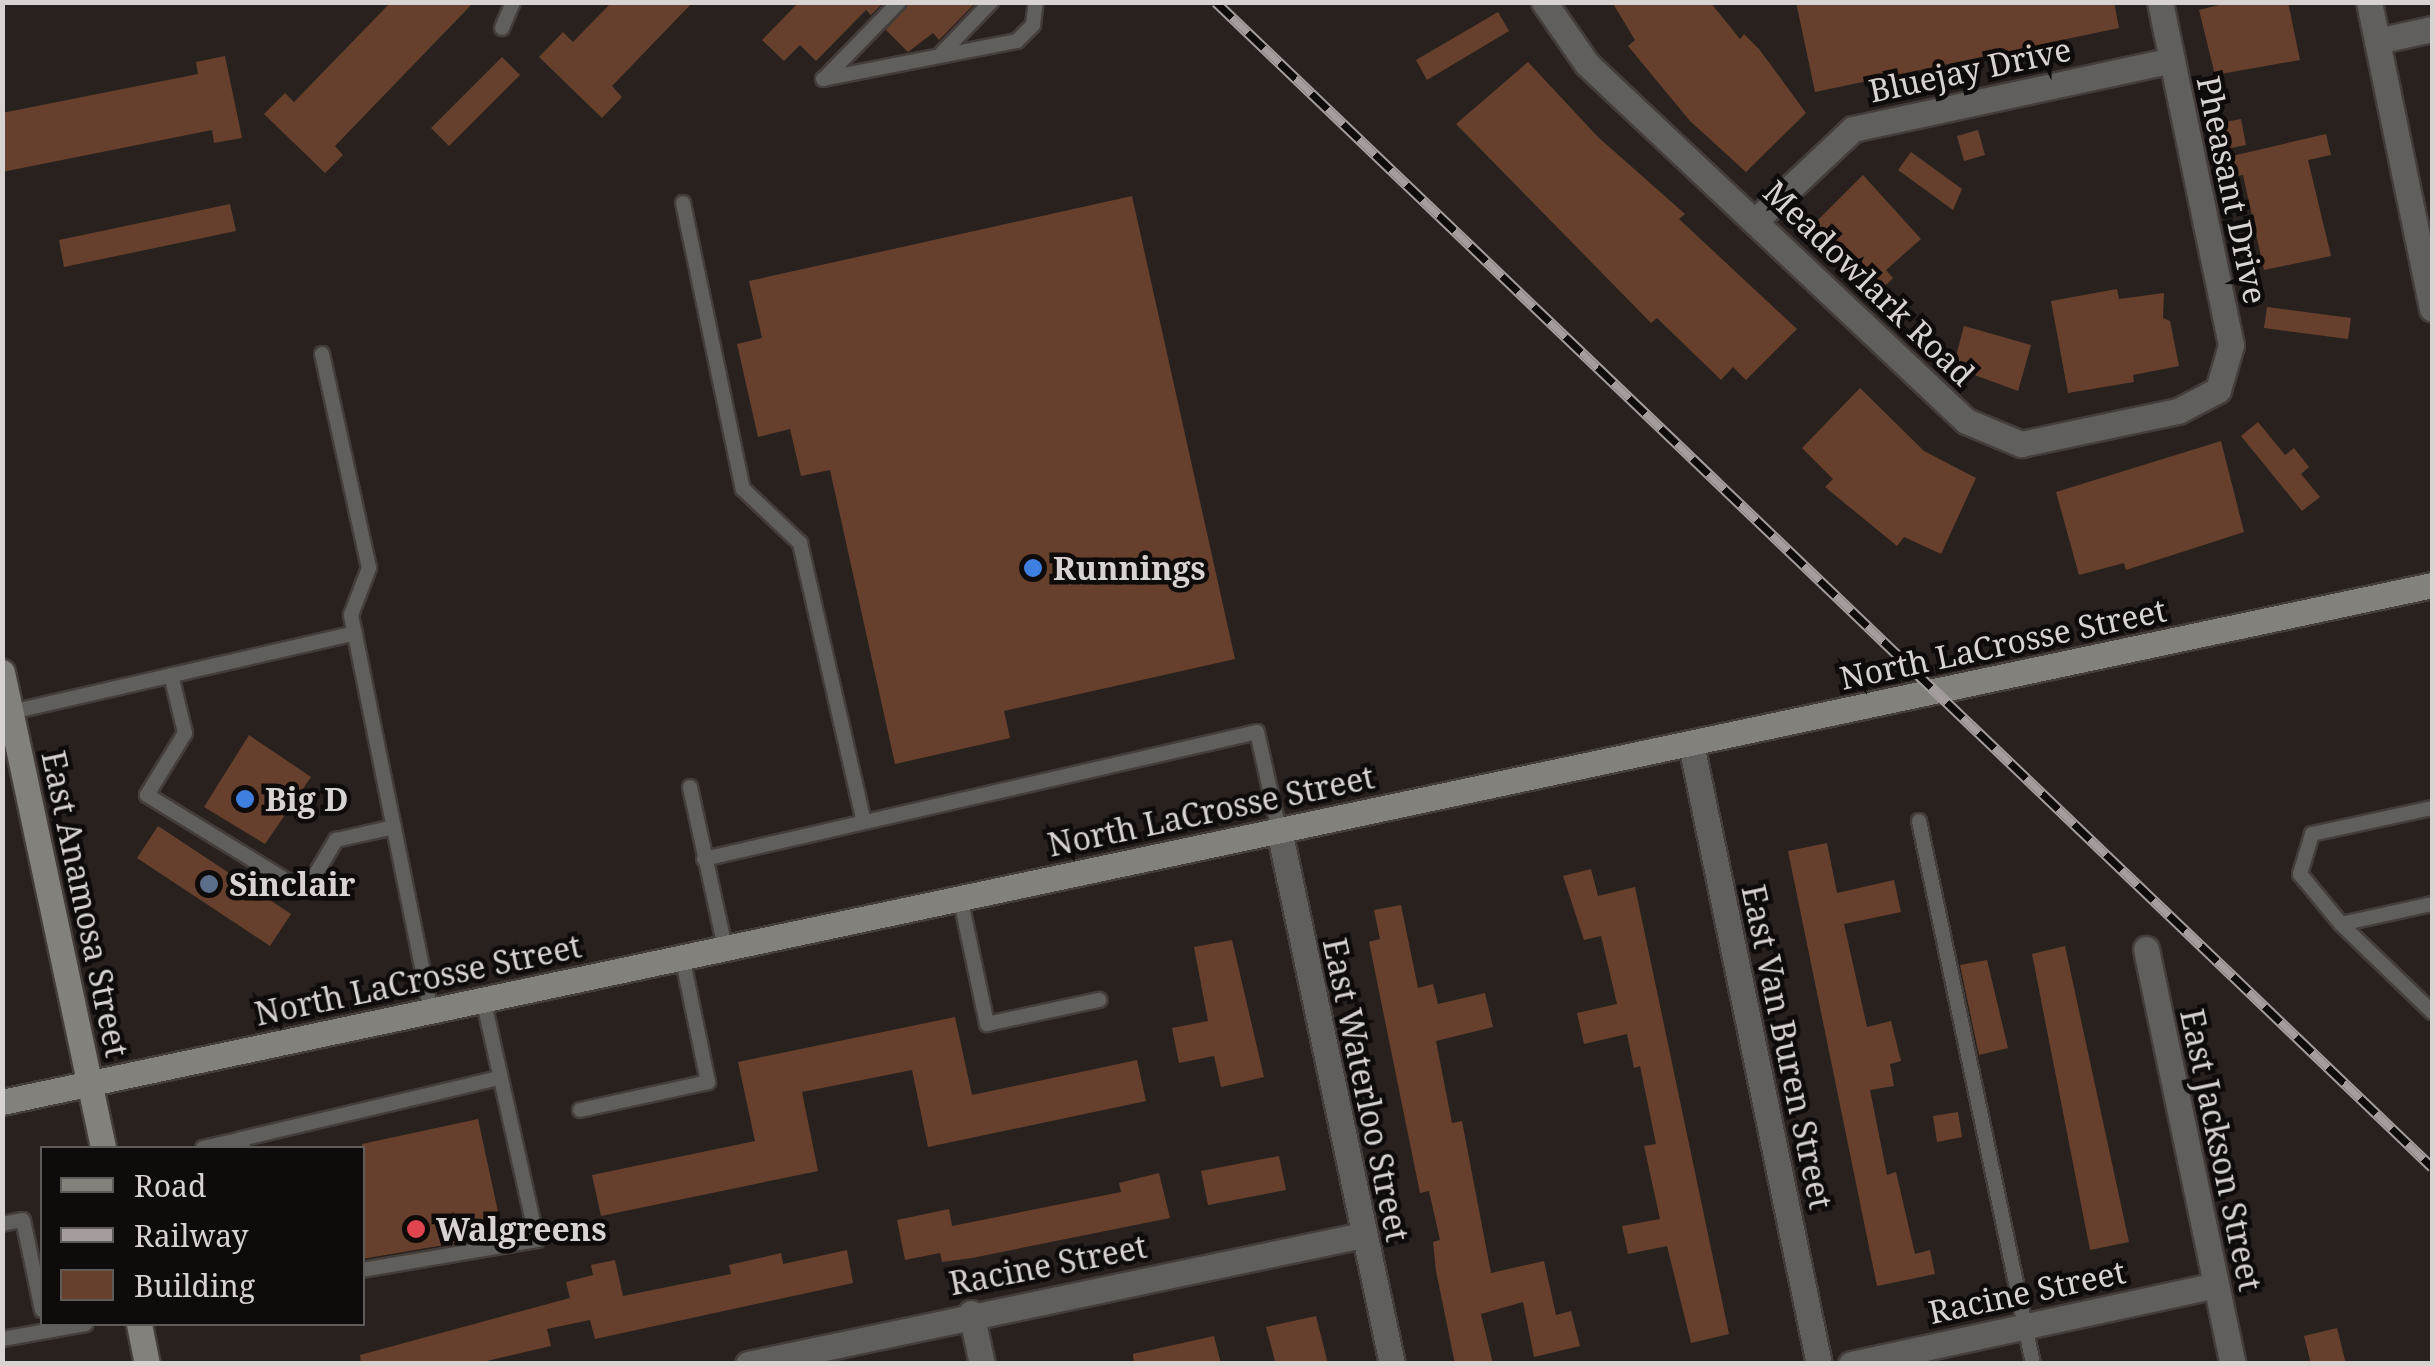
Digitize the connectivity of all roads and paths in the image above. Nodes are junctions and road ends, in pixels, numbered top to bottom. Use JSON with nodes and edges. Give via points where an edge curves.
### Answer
{"nodes":[{"id":1,"x":513,"y":2,"type":"edge"},
{"id":2,"x":898,"y":2,"type":"edge"},
{"id":3,"x":992,"y":2,"type":"edge"},
{"id":4,"x":1036,"y":2,"type":"edge"},
{"id":5,"x":1544,"y":2,"type":"edge"},
{"id":6,"x":2160,"y":2,"type":"edge"},
{"id":7,"x":2369,"y":2,"type":"edge"},
{"id":8,"x":502,"y":28,"type":"dead end"},
{"id":9,"x":2432,"y":29,"type":"edge"},
{"id":10,"x":2377,"y":41,"type":"junction"},
{"id":11,"x":939,"y":55,"type":"junction"},
{"id":12,"x":2171,"y":60,"type":"junction"},
{"id":13,"x":683,"y":203,"type":"dead end"},
{"id":14,"x":1756,"y":219,"type":"junction"},
{"id":15,"x":2427,"y":254,"type":"edge"},
{"id":16,"x":2432,"y":310,"type":"edge"},
{"id":17,"x":322,"y":354,"type":"dead end"},
{"id":18,"x":2218,"y":390,"type":"joint"},
{"id":19,"x":2432,"y":585,"type":"edge"},
{"id":20,"x":355,"y":633,"type":"junction"},
{"id":21,"x":2,"y":672,"type":"edge"},
{"id":22,"x":171,"y":675,"type":"junction"},
{"id":23,"x":11,"y":712,"type":"junction"},
{"id":24,"x":1691,"y":744,"type":"junction"},
{"id":25,"x":690,"y":787,"type":"dead end"},
{"id":26,"x":2432,"y":808,"type":"edge"},
{"id":27,"x":1919,"y":821,"type":"dead end"},
{"id":28,"x":864,"y":822,"type":"junction"},
{"id":29,"x":394,"y":827,"type":"junction"},
{"id":30,"x":1279,"y":830,"type":"junction"},
{"id":31,"x":704,"y":858,"type":"junction"},
{"id":32,"x":960,"y":897,"type":"junction"},
{"id":33,"x":2432,"y":904,"type":"edge"},
{"id":34,"x":2341,"y":924,"type":"junction"},
{"id":35,"x":725,"y":948,"type":"junction"},
{"id":36,"x":2146,"y":950,"type":"dead end"},
{"id":37,"x":682,"y":956,"type":"junction"},
{"id":38,"x":483,"y":999,"type":"junction"},
{"id":39,"x":1099,"y":1000,"type":"dead end"},
{"id":40,"x":432,"y":1010,"type":"junction"},
{"id":41,"x":2432,"y":1012,"type":"edge"},
{"id":42,"x":500,"y":1078,"type":"junction"},
{"id":43,"x":90,"y":1083,"type":"junction"},
{"id":44,"x":2,"y":1102,"type":"edge"},
{"id":45,"x":580,"y":1110,"type":"dead end"},
{"id":46,"x":242,"y":1144,"type":"edge"},
{"id":47,"x":103,"y":1146,"type":"edge"},
{"id":48,"x":2,"y":1224,"type":"edge"},
{"id":49,"x":1363,"y":1235,"type":"junction"},
{"id":50,"x":365,"y":1269,"type":"edge"},
{"id":51,"x":2216,"y":1285,"type":"junction"},
{"id":52,"x":40,"y":1300,"type":"edge"},
{"id":53,"x":971,"y":1313,"type":"junction"},
{"id":54,"x":138,"y":1326,"type":"edge"},
{"id":55,"x":2025,"y":1326,"type":"junction"},
{"id":56,"x":46,"y":1327,"type":"edge"},
{"id":57,"x":2,"y":1339,"type":"edge"},
{"id":58,"x":146,"y":1364,"type":"edge"},
{"id":59,"x":748,"y":1364,"type":"edge"},
{"id":60,"x":982,"y":1364,"type":"edge"},
{"id":61,"x":1392,"y":1364,"type":"edge"},
{"id":62,"x":1819,"y":1364,"type":"edge"},
{"id":63,"x":1851,"y":1364,"type":"edge"},
{"id":64,"x":2033,"y":1364,"type":"edge"},
{"id":65,"x":2233,"y":1364,"type":"edge"}],
"edges":[{"from":1,"to":8,"type":"lane"},
{"from":2,"to":11,"type":"lane","via":[[823,80]]},
{"from":3,"to":11,"type":"lane"},
{"from":4,"to":11,"type":"lane","via":[[1033,25],[1016,41]]},
{"from":5,"to":14,"type":"street","name":"Meadowlark Road","via":[[1587,64]]},
{"from":6,"to":12,"type":"street","name":"Pheasant Drive"},
{"from":7,"to":10,"type":"street"},
{"from":9,"to":10,"type":"street"},
{"from":10,"to":15,"type":"street"},
{"from":12,"to":14,"type":"street","name":"Bluejay Drive","via":[[1853,129]]},
{"from":12,"to":18,"type":"street","name":"Pheasant Drive","via":[[2231,345]]},
{"from":13,"to":28,"type":"lane","via":[[742,489],[800,542]]},
{"from":14,"to":18,"type":"street","name":"Meadowlark Road","via":[[1966,422],[1998,436],[2021,444],[2178,411]]},
{"from":15,"to":16,"type":"street"},
{"from":17,"to":20,"type":"lane","via":[[369,568],[351,615]]},
{"from":19,"to":24,"type":"main road","name":"North LaCrosse Street"},
{"from":20,"to":22,"type":"lane"},
{"from":20,"to":29,"type":"lane"},
{"from":21,"to":23,"type":"main road","name":"East Anamosa Street"},
{"from":22,"to":23,"type":"lane"},
{"from":22,"to":29,"type":"lane","via":[[185,733],[147,795],[305,892],[336,840]]},
{"from":23,"to":43,"type":"main road","name":"East Anamosa Street"},
{"from":24,"to":30,"type":"main road","name":"North LaCrosse Street"},
{"from":24,"to":62,"type":"street","name":"East Van Buren Street"},
{"from":25,"to":31,"type":"lane"},
{"from":26,"to":34,"type":"lane","via":[[2312,834],[2300,874]]},
{"from":27,"to":55,"type":"lane"},
{"from":28,"to":30,"type":"lane","via":[[1256,732]]},
{"from":28,"to":31,"type":"lane"},
{"from":29,"to":40,"type":"lane"},
{"from":30,"to":32,"type":"main road","name":"North LaCrosse Street"},
{"from":30,"to":49,"type":"street","name":"East Waterloo Street"},
{"from":31,"to":35,"type":"lane"},
{"from":32,"to":35,"type":"main road","name":"North LaCrosse Street"},
{"from":32,"to":39,"type":"lane","via":[[988,1024]]},
{"from":33,"to":34,"type":"lane"},
{"from":34,"to":41,"type":"lane"},
{"from":35,"to":37,"type":"main road","name":"North LaCrosse Street"},
{"from":36,"to":51,"type":"street","name":"East Jackson Street"},
{"from":37,"to":38,"type":"main road","name":"North LaCrosse Street"},
{"from":37,"to":45,"type":"lane","via":[[708,1082]]},
{"from":38,"to":40,"type":"main road","name":"North LaCrosse Street"},
{"from":38,"to":42,"type":"lane"},
{"from":40,"to":43,"type":"main road","name":"North LaCrosse Street"},
{"from":42,"to":46,"type":"lane"},
{"from":42,"to":50,"type":"lane","via":[[537,1240]]},
{"from":43,"to":44,"type":"main road","name":"North LaCrosse Street"},
{"from":43,"to":47,"type":"main road","name":"East Anamosa Street"},
{"from":48,"to":52,"type":"lane","via":[[24,1220]]},
{"from":49,"to":53,"type":"street","name":"Racine Street"},
{"from":49,"to":61,"type":"street","name":"East Waterloo Street"},
{"from":51,"to":55,"type":"street","name":"Racine Street"},
{"from":51,"to":65,"type":"street","name":"East Jackson Street"},
{"from":53,"to":59,"type":"street","name":"Racine Street"},
{"from":53,"to":60,"type":"street"},
{"from":54,"to":58,"type":"main road"},
{"from":55,"to":63,"type":"street","name":"Racine Street"},
{"from":55,"to":64,"type":"lane"},
{"from":56,"to":57,"type":"lane"}]}
